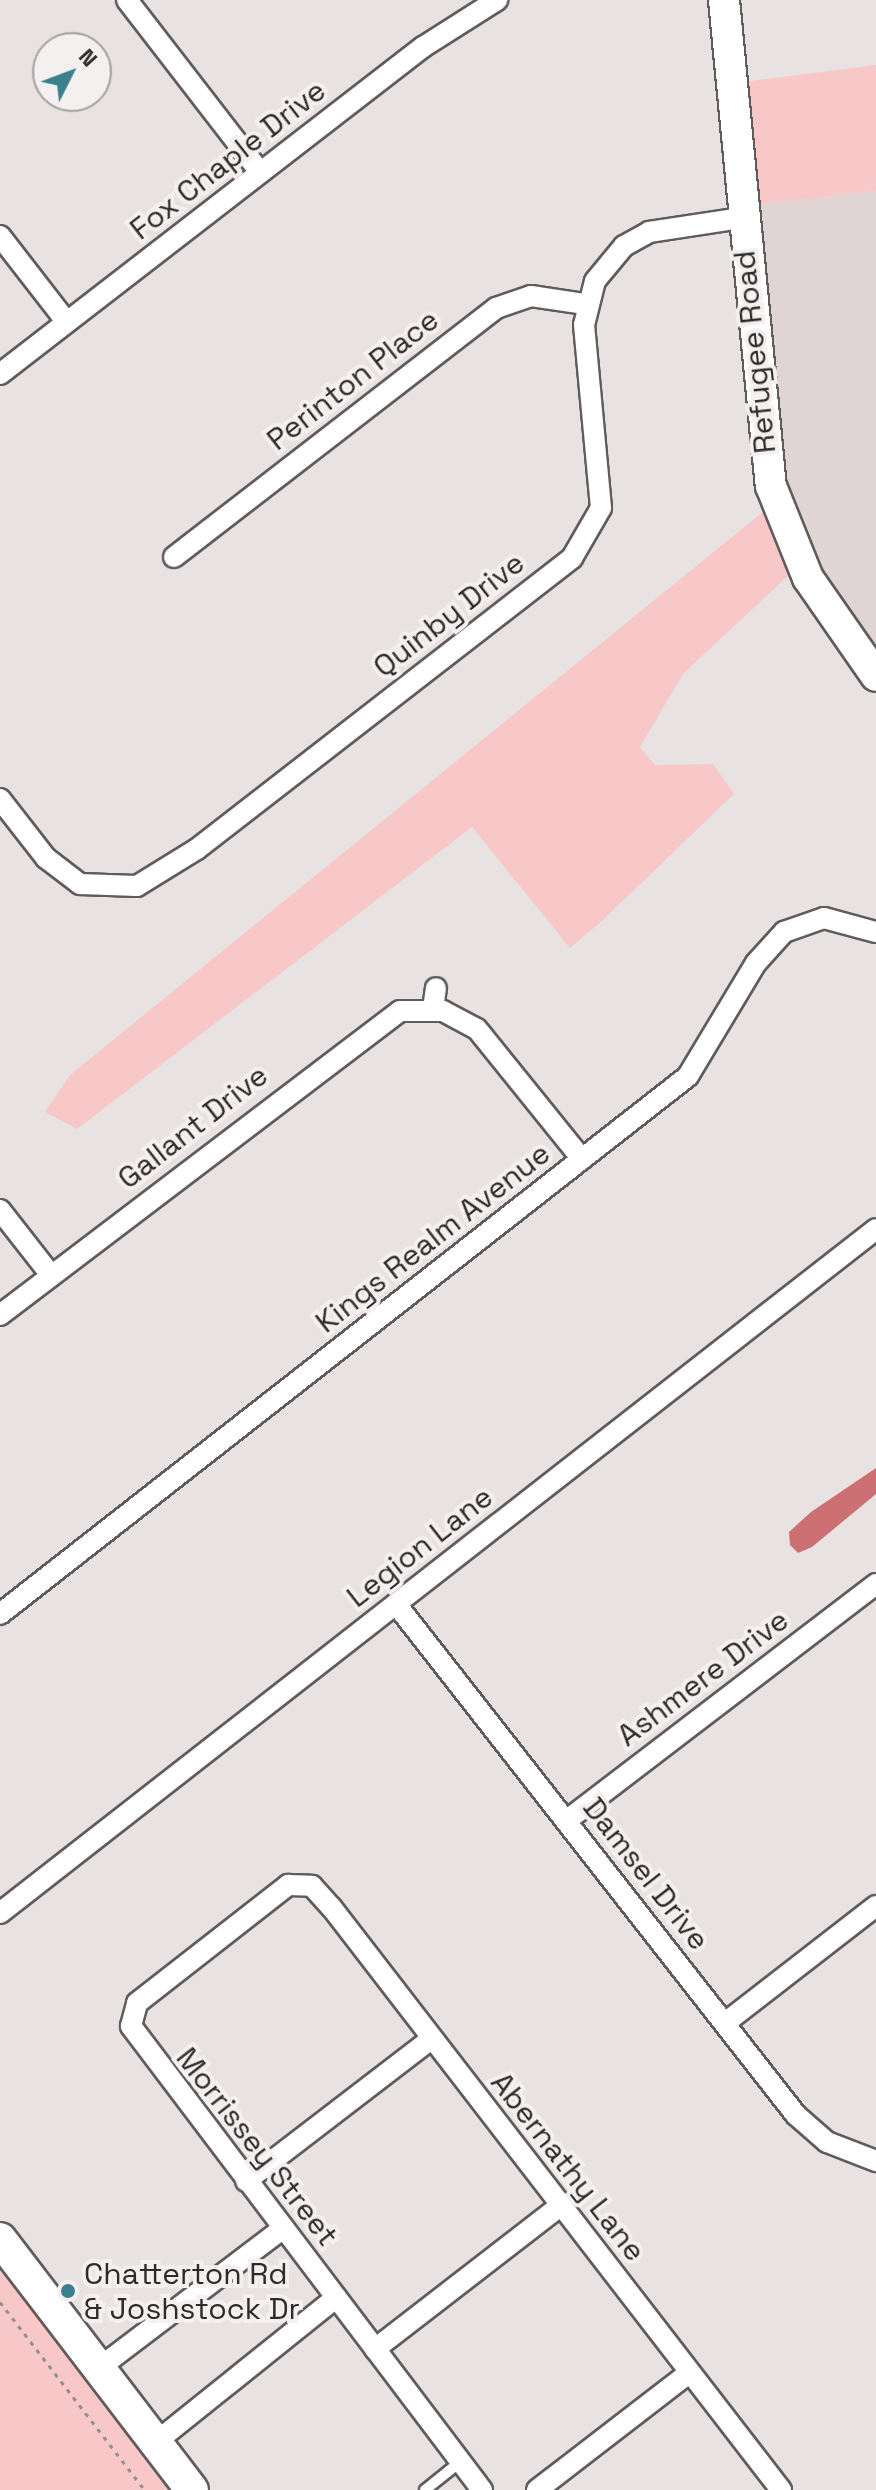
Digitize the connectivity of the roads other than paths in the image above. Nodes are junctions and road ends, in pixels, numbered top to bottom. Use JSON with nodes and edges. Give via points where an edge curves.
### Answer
{"nodes":[{"id":1,"x":127,"y":0,"type":"edge"},
{"id":2,"x":724,"y":0,"type":"edge"},
{"id":3,"x":493,"y":1,"type":"edge"},
{"id":4,"x":260,"y":172,"type":"junction"},
{"id":5,"x":742,"y":218,"type":"junction"},
{"id":6,"x":0,"y":236,"type":"edge"},
{"id":7,"x":585,"y":304,"type":"junction"},
{"id":8,"x":66,"y":321,"type":"junction"},
{"id":9,"x":0,"y":374,"type":"edge"},
{"id":10,"x":174,"y":557,"type":"dead end"},
{"id":11,"x":876,"y":676,"type":"edge"},
{"id":12,"x":0,"y":799,"type":"edge"},
{"id":13,"x":876,"y":932,"type":"edge"},
{"id":14,"x":436,"y":988,"type":"dead end"},
{"id":15,"x":433,"y":1009,"type":"junction"},
{"id":16,"x":582,"y":1159,"type":"junction"},
{"id":17,"x":0,"y":1210,"type":"edge"},
{"id":18,"x":876,"y":1229,"type":"edge"},
{"id":19,"x":51,"y":1275,"type":"junction"},
{"id":20,"x":0,"y":1315,"type":"edge"},
{"id":21,"x":876,"y":1584,"type":"edge"},
{"id":22,"x":396,"y":1604,"type":"junction"},
{"id":23,"x":0,"y":1614,"type":"edge"},
{"id":24,"x":566,"y":1821,"type":"junction"},
{"id":25,"x":306,"y":1883,"type":"joint"},
{"id":26,"x":876,"y":1906,"type":"edge"},
{"id":27,"x":0,"y":1913,"type":"edge"},
{"id":28,"x":725,"y":2023,"type":"junction"},
{"id":29,"x":431,"y":2039,"type":"junction"},
{"id":30,"x":871,"y":2161,"type":"edge"},
{"id":31,"x":246,"y":2181,"type":"junction"},
{"id":32,"x":559,"y":2207,"type":"junction"},
{"id":33,"x":282,"y":2229,"type":"junction"},
{"id":34,"x":0,"y":2239,"type":"edge"},
{"id":35,"x":336,"y":2298,"type":"junction"},
{"id":36,"x":375,"y":2349,"type":"junction"},
{"id":37,"x":99,"y":2368,"type":"junction"},
{"id":38,"x":689,"y":2373,"type":"junction"},
{"id":39,"x":156,"y":2442,"type":"junction"},
{"id":40,"x":460,"y":2462,"type":"junction"},
{"id":41,"x":192,"y":2490,"type":"edge"},
{"id":42,"x":425,"y":2490,"type":"edge"},
{"id":43,"x":482,"y":2490,"type":"edge"},
{"id":44,"x":537,"y":2490,"type":"edge"},
{"id":45,"x":781,"y":2490,"type":"edge"}],
"edges":[{"from":1,"to":4,"type":"street"},
{"from":2,"to":5,"type":"street","name":"Refugee Road"},
{"from":3,"to":4,"type":"street","name":"Fox Chaple Drive"},
{"from":4,"to":8,"type":"street","name":"Fox Chaple Drive"},
{"from":5,"to":7,"type":"street","via":[[666,226],[636,238],[605,267]]},
{"from":5,"to":11,"type":"street","name":"Refugee Road","via":[[766,462],[778,513],[808,578]]},
{"from":6,"to":8,"type":"street"},
{"from":7,"to":10,"type":"street","name":"Perinton Place","via":[[531,296],[496,308]]},
{"from":7,"to":12,"type":"street","name":"Quinby Drive","via":[[601,508],[572,558],[197,849],[137,886],[80,884],[46,858]]},
{"from":8,"to":9,"type":"street","name":"Fox Chaple Drive"},
{"from":13,"to":16,"type":"street","name":"Kings Realm Avenue","via":[[824,918],[784,932],[756,963],[688,1076]]},
{"from":14,"to":15,"type":"street"},
{"from":15,"to":16,"type":"street","via":[[464,1019],[489,1040]]},
{"from":15,"to":19,"type":"street","name":"Gallant Drive","via":[[400,1011],[370,1026]]},
{"from":16,"to":23,"type":"street","name":"Kings Realm Avenue"},
{"from":17,"to":19,"type":"street"},
{"from":18,"to":22,"type":"street","name":"Legion Lane"},
{"from":19,"to":20,"type":"street","name":"Gallant Drive"},
{"from":21,"to":24,"type":"street","name":"Ashmere Drive"},
{"from":22,"to":24,"type":"street","name":"Damsel Drive"},
{"from":22,"to":27,"type":"street","name":"Legion Lane"},
{"from":24,"to":28,"type":"street","name":"Damsel Drive"},
{"from":25,"to":29,"type":"street","name":"Abernathy Lane"},
{"from":25,"to":31,"type":"street","name":"Morrissey Street","via":[[281,1889],[131,2011],[134,2036]]},
{"from":26,"to":28,"type":"street"},
{"from":28,"to":30,"type":"street","name":"Damsel Drive","via":[[810,2130]]},
{"from":29,"to":31,"type":"street"},
{"from":29,"to":32,"type":"street","name":"Abernathy Lane"},
{"from":31,"to":33,"type":"street","name":"Morrissey Street"},
{"from":32,"to":36,"type":"street"},
{"from":32,"to":38,"type":"street","name":"Abernathy Lane"},
{"from":33,"to":35,"type":"street","name":"Morrissey Street"},
{"from":33,"to":37,"type":"street"},
{"from":34,"to":37,"type":"main road"},
{"from":35,"to":36,"type":"street","name":"Morrissey Street"},
{"from":35,"to":39,"type":"street"},
{"from":36,"to":40,"type":"street","name":"Morrissey Street"},
{"from":37,"to":39,"type":"main road"},
{"from":38,"to":44,"type":"street"},
{"from":38,"to":45,"type":"street","name":"Abernathy Lane"},
{"from":39,"to":41,"type":"main road"},
{"from":40,"to":42,"type":"lane"},
{"from":40,"to":43,"type":"street","name":"Morrissey Street"}]}
